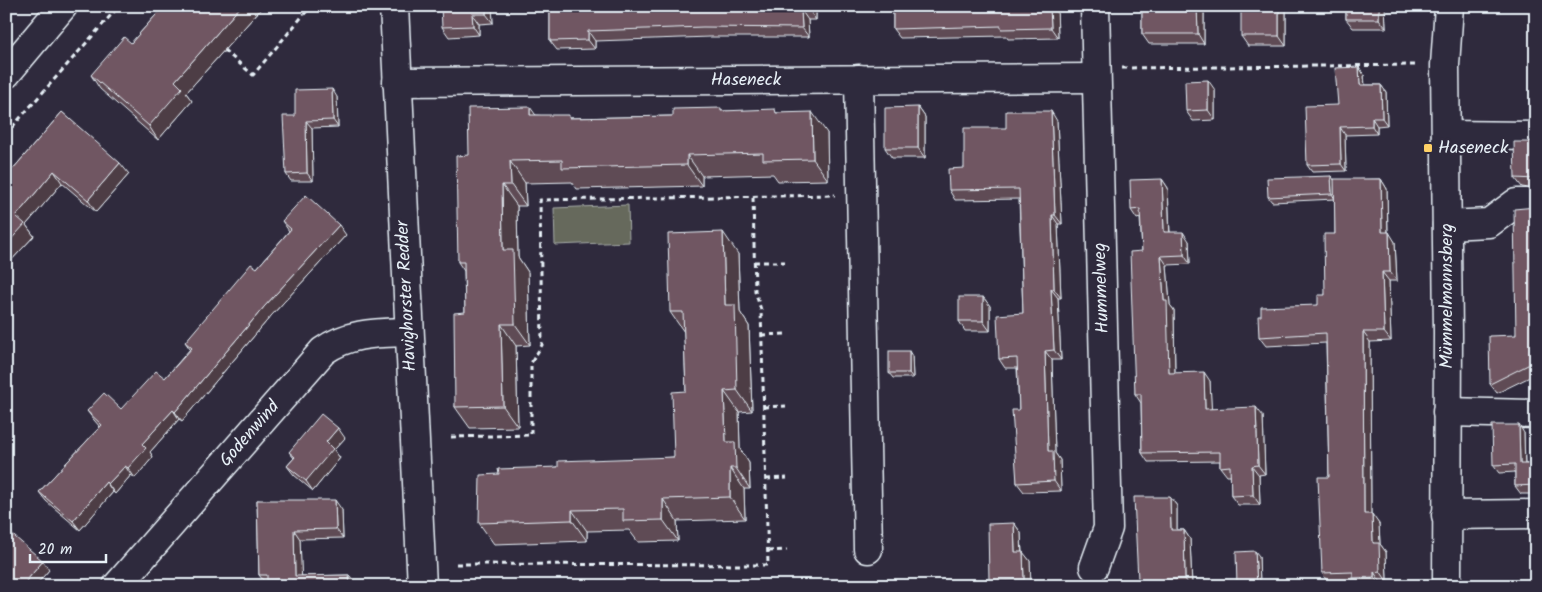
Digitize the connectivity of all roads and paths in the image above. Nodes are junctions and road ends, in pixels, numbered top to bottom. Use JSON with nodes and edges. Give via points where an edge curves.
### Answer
{"nodes":[{"id":1,"x":64,"y":6,"type":"edge"},
{"id":2,"x":119,"y":6,"type":"edge"},
{"id":3,"x":311,"y":6,"type":"edge"},
{"id":4,"x":394,"y":6,"type":"edge"},
{"id":5,"x":1095,"y":6,"type":"edge"},
{"id":6,"x":1449,"y":6,"type":"edge"},
{"id":7,"x":224,"y":50,"type":"dead end"},
{"id":8,"x":1416,"y":65,"type":"dead end"},
{"id":9,"x":1096,"y":73,"type":"junction"},
{"id":10,"x":6,"y":74,"type":"edge"},
{"id":11,"x":859,"y":79,"type":"junction"},
{"id":12,"x":397,"y":82,"type":"junction"},
{"id":13,"x":6,"y":134,"type":"edge"},
{"id":14,"x":1446,"y":135,"type":"junction"},
{"id":15,"x":1536,"y":136,"type":"edge"},
{"id":16,"x":837,"y":185,"type":"dead end"},
{"id":17,"x":752,"y":196,"type":"junction"},
{"id":18,"x":1536,"y":203,"type":"edge"},
{"id":19,"x":1447,"y":225,"type":"junction"},
{"id":20,"x":754,"y":262,"type":"junction"},
{"id":21,"x":785,"y":262,"type":"dead end"},
{"id":22,"x":409,"y":332,"type":"junction"},
{"id":23,"x":785,"y":334,"type":"dead end"},
{"id":24,"x":762,"y":335,"type":"junction"},
{"id":25,"x":786,"y":406,"type":"dead end"},
{"id":26,"x":764,"y":407,"type":"junction"},
{"id":27,"x":1447,"y":412,"type":"junction"},
{"id":28,"x":1536,"y":414,"type":"edge"},
{"id":29,"x":451,"y":437,"type":"dead end"},
{"id":30,"x":787,"y":478,"type":"dead end"},
{"id":31,"x":766,"y":479,"type":"junction"},
{"id":32,"x":1536,"y":514,"type":"edge"},
{"id":33,"x":1446,"y":515,"type":"junction"},
{"id":34,"x":868,"y":549,"type":"dead end"},
{"id":35,"x":788,"y":550,"type":"dead end"},
{"id":36,"x":768,"y":551,"type":"junction"},
{"id":37,"x":456,"y":564,"type":"dead end"},
{"id":38,"x":1094,"y":567,"type":"dead end"},
{"id":39,"x":117,"y":586,"type":"edge"},
{"id":40,"x":422,"y":586,"type":"edge"},
{"id":41,"x":1446,"y":586,"type":"edge"}],
"edges":[{"from":1,"to":10,"type":"street"},
{"from":2,"to":13,"type":"path"},
{"from":3,"to":7,"type":"path","via":[[253,75]]},
{"from":4,"to":12,"type":"street","name":"Havighorster Redder"},
{"from":5,"to":9,"type":"street","name":"Hummelweg"},
{"from":6,"to":14,"type":"street","name":"Mümmelmannsberg","via":[[1445,65]]},
{"from":8,"to":9,"type":"path"},
{"from":9,"to":11,"type":"street","name":"Haseneck"},
{"from":9,"to":38,"type":"street","name":"Hummelweg","via":[[1108,528]]},
{"from":11,"to":12,"type":"street","name":"Haseneck"},
{"from":11,"to":34,"type":"street"},
{"from":12,"to":22,"type":"street","name":"Havighorster Redder"},
{"from":14,"to":15,"type":"street"},
{"from":14,"to":19,"type":"street","name":"Mümmelmannsberg"},
{"from":16,"to":17,"type":"path","via":[[837,195]]},
{"from":17,"to":20,"type":"path"},
{"from":17,"to":29,"type":"path","via":[[540,200],[542,345],[531,363],[531,435]]},
{"from":18,"to":19,"type":"street","via":[[1516,203],[1490,222]]},
{"from":19,"to":27,"type":"street","name":"Mümmelmannsberg"},
{"from":20,"to":21,"type":"path"},
{"from":20,"to":24,"type":"path"},
{"from":22,"to":39,"type":"street","name":"Godenwind","via":[[348,337],[323,350]]},
{"from":22,"to":40,"type":"street","name":"Havighorster Redder"},
{"from":23,"to":24,"type":"path"},
{"from":24,"to":26,"type":"path"},
{"from":25,"to":26,"type":"path"},
{"from":26,"to":31,"type":"path"},
{"from":27,"to":28,"type":"street"},
{"from":27,"to":33,"type":"street","name":"Mümmelmannsberg"},
{"from":30,"to":31,"type":"path"},
{"from":31,"to":36,"type":"path"},
{"from":32,"to":33,"type":"street"},
{"from":33,"to":41,"type":"street","name":"Mümmelmannsberg"},
{"from":35,"to":36,"type":"path"},
{"from":36,"to":37,"type":"path","via":[[768,565]]}]}
